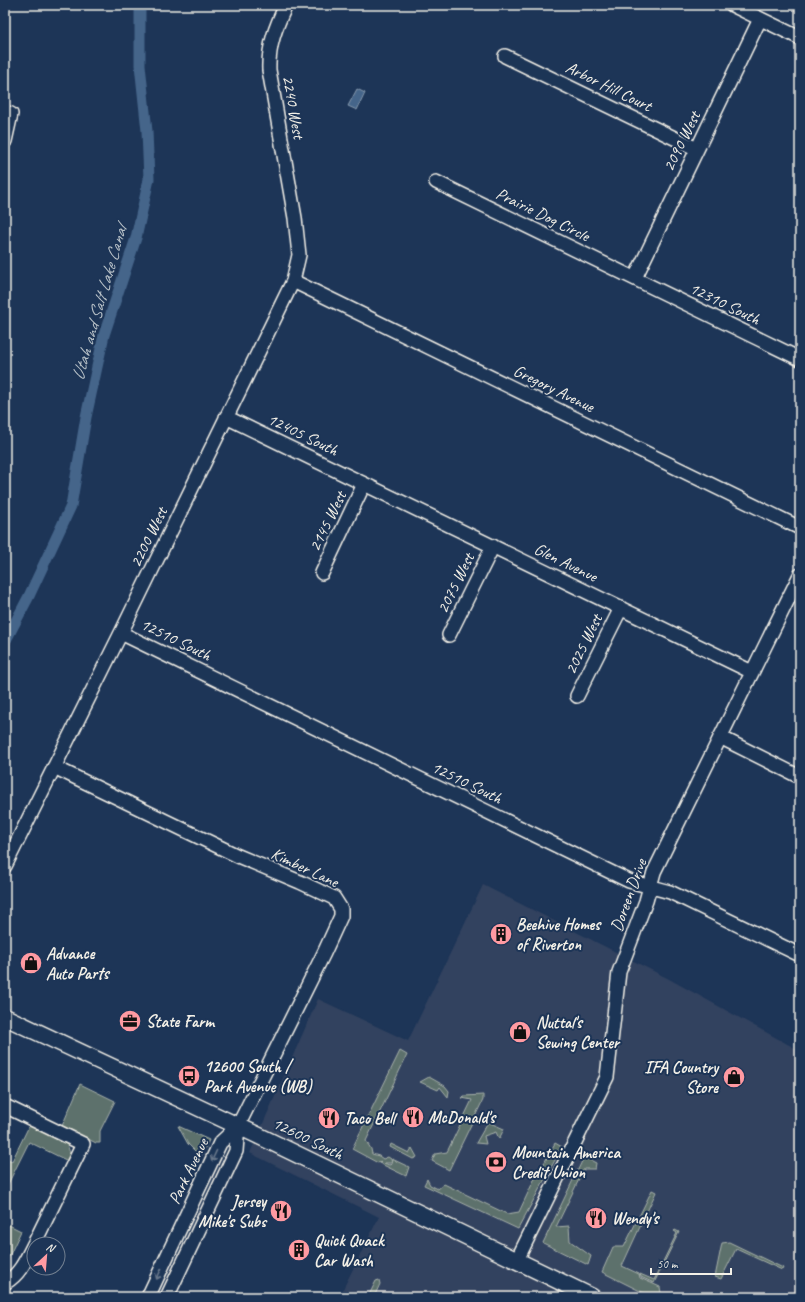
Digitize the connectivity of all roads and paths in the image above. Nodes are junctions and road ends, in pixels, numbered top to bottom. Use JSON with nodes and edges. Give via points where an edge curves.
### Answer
{"nodes":[{"id":1,"x":286,"y":5,"type":"edge"},
{"id":2,"x":732,"y":5,"type":"edge"},
{"id":3,"x":760,"y":19,"type":"junction"},
{"id":4,"x":800,"y":38,"type":"edge"},
{"id":5,"x":505,"y":56,"type":"dead end"},
{"id":6,"x":8,"y":113,"type":"edge"},
{"id":7,"x":5,"y":141,"type":"edge"},
{"id":8,"x":697,"y":149,"type":"junction"},
{"id":9,"x":436,"y":182,"type":"dead end"},
{"id":10,"x":295,"y":218,"type":"joint"},
{"id":11,"x":634,"y":278,"type":"junction"},
{"id":12,"x":293,"y":281,"type":"junction"},
{"id":13,"x":800,"y":359,"type":"edge"},
{"id":14,"x":226,"y":417,"type":"junction"},
{"id":15,"x":364,"y":484,"type":"junction"},
{"id":16,"x":800,"y":528,"type":"edge"},
{"id":17,"x":493,"y":546,"type":"junction"},
{"id":18,"x":322,"y":573,"type":"dead end"},
{"id":19,"x":800,"y":575,"type":"edge"},
{"id":20,"x":621,"y":608,"type":"junction"},
{"id":21,"x":121,"y":633,"type":"junction"},
{"id":22,"x":449,"y":635,"type":"dead end"},
{"id":23,"x":752,"y":672,"type":"junction"},
{"id":24,"x":577,"y":696,"type":"dead end"},
{"id":25,"x":720,"y":738,"type":"junction"},
{"id":26,"x":54,"y":767,"type":"junction"},
{"id":27,"x":800,"y":777,"type":"edge"},
{"id":28,"x":5,"y":866,"type":"edge"},
{"id":29,"x":650,"y":886,"type":"junction"},
{"id":30,"x":800,"y":955,"type":"edge"},
{"id":31,"x":5,"y":1017,"type":"edge"},
{"id":32,"x":5,"y":1106,"type":"edge"},
{"id":33,"x":238,"y":1126,"type":"junction"},
{"id":34,"x":38,"y":1236,"type":"edge"},
{"id":35,"x":517,"y":1260,"type":"junction"},
{"id":36,"x":26,"y":1261,"type":"edge"},
{"id":37,"x":5,"y":1283,"type":"edge"},
{"id":38,"x":148,"y":1297,"type":"edge"},
{"id":39,"x":167,"y":1297,"type":"edge"},
{"id":40,"x":592,"y":1297,"type":"edge"}],
"edges":[{"from":1,"to":10,"type":"street","name":"2240 West","via":[[273,35],[269,65]]},
{"from":2,"to":3,"type":"street"},
{"from":3,"to":4,"type":"street"},
{"from":3,"to":8,"type":"street","name":"2090 West"},
{"from":5,"to":8,"type":"street","name":"Arbor Hill Court"},
{"from":6,"to":7,"type":"street"},
{"from":8,"to":11,"type":"street","name":"2090 West"},
{"from":9,"to":11,"type":"street","name":"Prairie Dog Circle"},
{"from":10,"to":12,"type":"street","name":"2200 West","via":[[299,255]]},
{"from":11,"to":13,"type":"street","name":"12310 South"},
{"from":12,"to":14,"type":"street","name":"2200 West"},
{"from":12,"to":16,"type":"street","name":"Gregory Avenue"},
{"from":14,"to":15,"type":"street","name":"12405 South"},
{"from":14,"to":21,"type":"street","name":"2200 West"},
{"from":15,"to":17,"type":"street","name":"Glen Avenue"},
{"from":15,"to":18,"type":"street","name":"2145 West"},
{"from":17,"to":20,"type":"street","name":"Glen Avenue"},
{"from":17,"to":22,"type":"street","name":"2075 West"},
{"from":19,"to":23,"type":"street","name":"Doreen Drive"},
{"from":20,"to":23,"type":"street","name":"Glen Avenue"},
{"from":20,"to":24,"type":"street","name":"2025 West"},
{"from":21,"to":26,"type":"street","name":"2200 West"},
{"from":21,"to":29,"type":"street","name":"12510 South","via":[[629,881]]},
{"from":23,"to":25,"type":"street","name":"Doreen Drive"},
{"from":25,"to":27,"type":"street"},
{"from":25,"to":29,"type":"street","name":"Doreen Drive","via":[[654,872]]},
{"from":26,"to":28,"type":"street","name":"2200 West"},
{"from":26,"to":33,"type":"street","name":"Kimber Lane","via":[[238,856],[334,898],[341,909],[341,916],[324,953]]},
{"from":29,"to":30,"type":"street","name":"12510 South","via":[[670,892]]},
{"from":29,"to":35,"type":"street","name":"Doreen Drive","via":[[619,972],[607,1077]]},
{"from":31,"to":33,"type":"main road","name":"12600 South"},
{"from":32,"to":34,"type":"street","via":[[83,1144]]},
{"from":33,"to":35,"type":"main road","name":"12600 South"},
{"from":33,"to":38,"type":"street","name":"Park Avenue","one_way":true,"via":[[220,1143]]},
{"from":33,"to":39,"type":"street","name":"Park Avenue","via":[[236,1151]]},
{"from":35,"to":40,"type":"main road","name":"12600 South"},
{"from":36,"to":37,"type":"street","via":[[23,1267]]}]}
